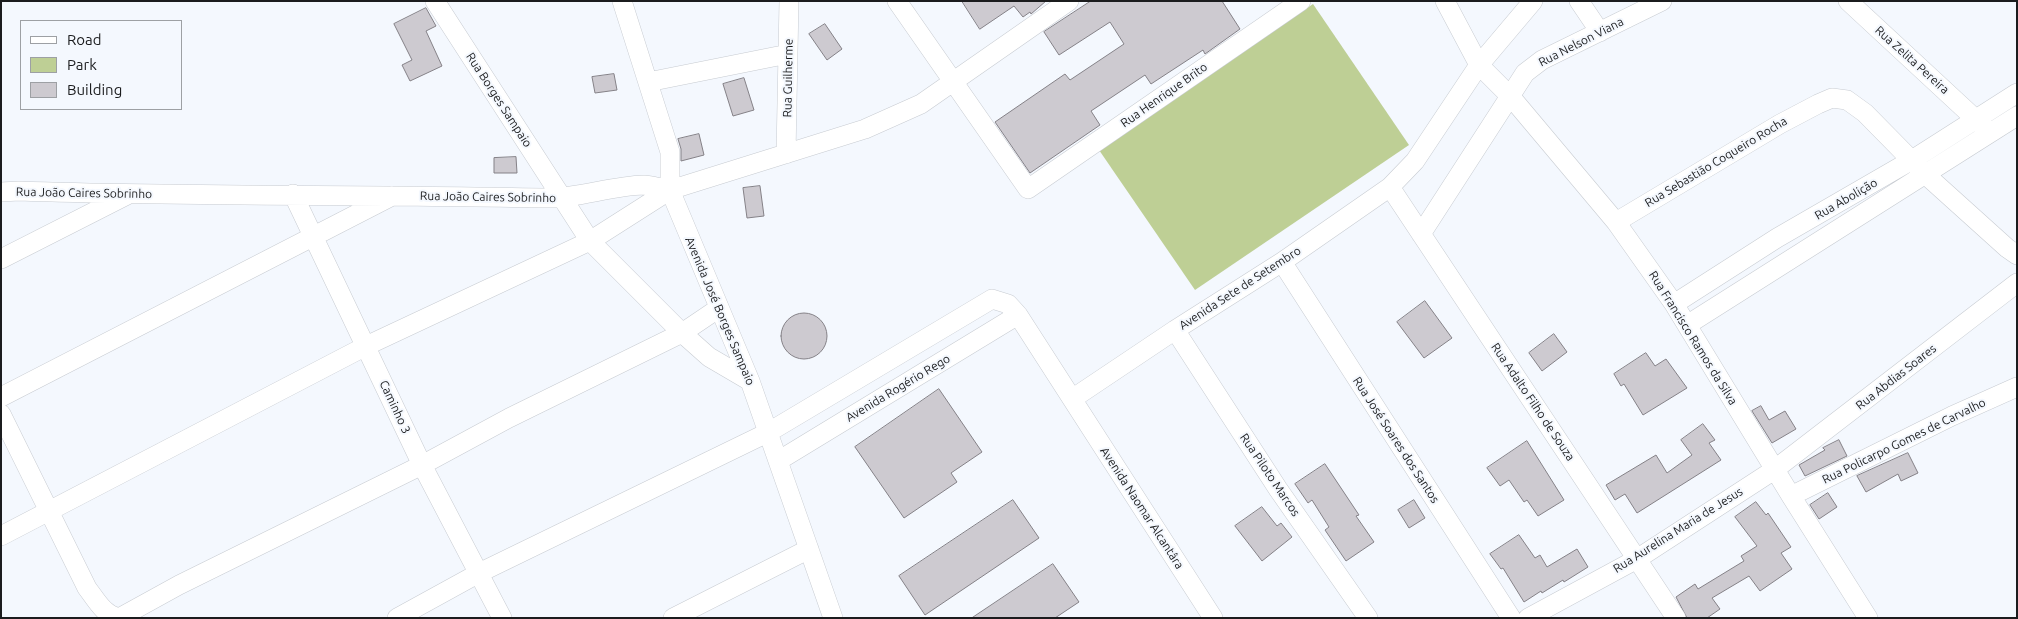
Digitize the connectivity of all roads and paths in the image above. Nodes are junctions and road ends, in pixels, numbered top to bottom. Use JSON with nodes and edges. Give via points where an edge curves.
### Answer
{"nodes":[{"id":1,"x":435,"y":1,"type":"edge"},
{"id":2,"x":622,"y":1,"type":"edge"},
{"id":3,"x":897,"y":1,"type":"edge"},
{"id":4,"x":1069,"y":1,"type":"edge"},
{"id":5,"x":1301,"y":1,"type":"edge"},
{"id":6,"x":1446,"y":1,"type":"edge"},
{"id":7,"x":1533,"y":1,"type":"edge"},
{"id":8,"x":1579,"y":1,"type":"edge"},
{"id":9,"x":1662,"y":1,"type":"edge"},
{"id":10,"x":1848,"y":1,"type":"edge"},
{"id":11,"x":791,"y":2,"type":"edge"},
{"id":12,"x":1600,"y":32,"type":"junction"},
{"id":13,"x":788,"y":54,"type":"junction"},
{"id":14,"x":1479,"y":65,"type":"junction"},
{"id":15,"x":648,"y":82,"type":"junction"},
{"id":16,"x":952,"y":82,"type":"junction"},
{"id":17,"x":2017,"y":92,"type":"edge"},
{"id":18,"x":1511,"y":97,"type":"junction"},
{"id":19,"x":2017,"y":116,"type":"edge"},
{"id":20,"x":1976,"y":118,"type":"junction"},
{"id":21,"x":1990,"y":133,"type":"junction"},
{"id":22,"x":786,"y":154,"type":"junction"},
{"id":23,"x":1912,"y":160,"type":"junction"},
{"id":24,"x":1926,"y":175,"type":"junction"},
{"id":25,"x":1390,"y":186,"type":"junction"},
{"id":26,"x":670,"y":190,"type":"junction"},
{"id":27,"x":1,"y":192,"type":"edge"},
{"id":28,"x":292,"y":194,"type":"junction"},
{"id":29,"x":128,"y":195,"type":"junction"},
{"id":30,"x":395,"y":195,"type":"junction"},
{"id":31,"x":563,"y":198,"type":"junction"},
{"id":32,"x":1616,"y":222,"type":"junction"},
{"id":33,"x":1421,"y":234,"type":"junction"},
{"id":34,"x":313,"y":237,"type":"junction"},
{"id":35,"x":590,"y":241,"type":"junction"},
{"id":36,"x":2017,"y":255,"type":"edge"},
{"id":37,"x":1,"y":259,"type":"edge"},
{"id":38,"x":1282,"y":262,"type":"junction"},
{"id":39,"x":2017,"y":283,"type":"edge"},
{"id":40,"x":1674,"y":304,"type":"junction"},
{"id":41,"x":719,"y":308,"type":"junction"},
{"id":42,"x":1018,"y":315,"type":"junction"},
{"id":43,"x":1687,"y":325,"type":"junction"},
{"id":44,"x":1175,"y":330,"type":"junction"},
{"id":45,"x":682,"y":333,"type":"junction"},
{"id":46,"x":366,"y":346,"type":"junction"},
{"id":47,"x":750,"y":381,"type":"junction"},
{"id":48,"x":2017,"y":387,"type":"edge"},
{"id":49,"x":1,"y":397,"type":"edge"},
{"id":50,"x":1072,"y":399,"type":"junction"},
{"id":51,"x":1,"y":414,"type":"edge"},
{"id":52,"x":769,"y":432,"type":"junction"},
{"id":53,"x":778,"y":461,"type":"junction"},
{"id":54,"x":422,"y":465,"type":"junction"},
{"id":55,"x":1774,"y":470,"type":"junction"},
{"id":56,"x":1791,"y":496,"type":"junction"},
{"id":57,"x":49,"y":511,"type":"junction"},
{"id":58,"x":1,"y":536,"type":"edge"},
{"id":59,"x":808,"y":550,"type":"junction"},
{"id":60,"x":1637,"y":559,"type":"junction"},
{"id":61,"x":479,"y":573,"type":"junction"},
{"id":62,"x":136,"y":614,"type":"edge"},
{"id":63,"x":397,"y":618,"type":"edge"},
{"id":64,"x":502,"y":618,"type":"edge"},
{"id":65,"x":673,"y":618,"type":"edge"},
{"id":66,"x":833,"y":618,"type":"edge"},
{"id":67,"x":1213,"y":618,"type":"edge"},
{"id":68,"x":1368,"y":618,"type":"edge"},
{"id":69,"x":1511,"y":618,"type":"edge"},
{"id":70,"x":1528,"y":618,"type":"edge"},
{"id":71,"x":1676,"y":618,"type":"edge"},
{"id":72,"x":1868,"y":618,"type":"edge"}],
"edges":[{"from":1,"to":31,"type":"street","name":"Rua Borges Sampaio"},
{"from":2,"to":15,"type":"street","name":"Avenida José Borges Sampaio"},
{"from":3,"to":16,"type":"street"},
{"from":4,"to":16,"type":"street","name":"Rua João Caires Sobrinho"},
{"from":5,"to":16,"type":"street","name":"Rua Henrique Brito","via":[[1028,190]]},
{"from":6,"to":14,"type":"street","name":"Rua Francisco Ramos da Silva"},
{"from":7,"to":14,"type":"street","name":"Avenida Sete de Setembro"},
{"from":8,"to":12,"type":"street"},
{"from":9,"to":12,"type":"street","name":"Rua Nelson Viana"},
{"from":10,"to":20,"type":"street","name":"Rua Zelita Pereira"},
{"from":11,"to":13,"type":"street","name":"Rua Guilherme"},
{"from":12,"to":18,"type":"street","name":"Rua Nelson Viana","via":[[1542,60],[1525,73]]},
{"from":13,"to":15,"type":"street"},
{"from":13,"to":22,"type":"street","name":"Rua Guilherme"},
{"from":14,"to":18,"type":"street","name":"Rua Francisco Ramos da Silva"},
{"from":14,"to":25,"type":"street","name":"Avenida Sete de Setembro","via":[[1415,161]]},
{"from":15,"to":26,"type":"street","name":"Avenida José Borges Sampaio","via":[[670,152]]},
{"from":16,"to":22,"type":"street","name":"Rua João Caires Sobrinho","via":[[921,104],[865,129]]},
{"from":17,"to":20,"type":"street","name":"Rua Abolição"},
{"from":18,"to":32,"type":"street","name":"Rua Francisco Ramos da Silva"},
{"from":18,"to":33,"type":"street","name":"Rua Nelson Viana"},
{"from":19,"to":21,"type":"street","name":"Rua Abolição"},
{"from":20,"to":21,"type":"street","name":"Rua Zelita Pereira"},
{"from":20,"to":23,"type":"street","name":"Rua Abolição"},
{"from":21,"to":24,"type":"street","name":"Rua Abolição"},
{"from":22,"to":26,"type":"street","name":"Rua João Caires Sobrinho"},
{"from":23,"to":24,"type":"street"},
{"from":23,"to":32,"type":"street","name":"Rua Sebastião Coqueiro Rocha","via":[[1865,113],[1847,100],[1832,98],[1780,124]]},
{"from":23,"to":40,"type":"street","name":"Rua Abolição","via":[[1777,238]]},
{"from":24,"to":36,"type":"street"},
{"from":24,"to":43,"type":"street","name":"Rua Abolição"},
{"from":25,"to":33,"type":"street","name":"Rua Adalto Filho de Souza"},
{"from":25,"to":38,"type":"street","name":"Avenida Sete de Setembro"},
{"from":26,"to":31,"type":"street","name":"Rua João Caires Sobrinho","via":[[646,185],[608,188]]},
{"from":26,"to":35,"type":"street"},
{"from":26,"to":41,"type":"street","name":"Avenida José Borges Sampaio"},
{"from":27,"to":29,"type":"street","name":"Rua João Caires Sobrinho"},
{"from":28,"to":29,"type":"street","name":"Rua João Caires Sobrinho"},
{"from":28,"to":30,"type":"street","name":"Rua João Caires Sobrinho"},
{"from":28,"to":34,"type":"street","name":"Caminho 3"},
{"from":29,"to":37,"type":"street"},
{"from":30,"to":31,"type":"street","name":"Rua João Caires Sobrinho"},
{"from":30,"to":34,"type":"street"},
{"from":31,"to":35,"type":"street","name":"Rua Borges Sampaio"},
{"from":32,"to":40,"type":"street","name":"Rua Francisco Ramos da Silva"},
{"from":33,"to":60,"type":"street","name":"Rua Adalto Filho de Souza"},
{"from":34,"to":46,"type":"street","name":"Caminho 3"},
{"from":34,"to":49,"type":"street"},
{"from":35,"to":45,"type":"street","name":"Rua Borges Sampaio"},
{"from":35,"to":46,"type":"street"},
{"from":38,"to":44,"type":"street","name":"Avenida Sete de Setembro"},
{"from":38,"to":69,"type":"street","name":"Rua José Soares dos Santos"},
{"from":39,"to":55,"type":"street","name":"Rua Abdias Soares"},
{"from":40,"to":43,"type":"street","name":"Rua Francisco Ramos da Silva"},
{"from":41,"to":45,"type":"street"},
{"from":41,"to":47,"type":"street","name":"Avenida José Borges Sampaio"},
{"from":42,"to":50,"type":"street"},
{"from":42,"to":52,"type":"street","via":[[1008,304],[992,299]]},
{"from":42,"to":53,"type":"street","name":"Avenida Rogério Rego"},
{"from":43,"to":55,"type":"street","name":"Rua Francisco Ramos da Silva"},
{"from":44,"to":50,"type":"street","name":"Avenida Sete de Setembro"},
{"from":44,"to":68,"type":"street","name":"Rua Piloto Marcos","via":[[1278,489]]},
{"from":45,"to":47,"type":"street","name":"Rua Borges Sampaio","via":[[709,357]]},
{"from":45,"to":54,"type":"street","via":[[509,418]]},
{"from":46,"to":54,"type":"street","name":"Caminho 3"},
{"from":46,"to":57,"type":"street"},
{"from":47,"to":52,"type":"street","name":"Avenida José Borges Sampaio"},
{"from":48,"to":56,"type":"street","name":"Rua Policarpo Gomes de Carvalho"},
{"from":50,"to":67,"type":"street","name":"Avenida Naomar Alcantâra"},
{"from":51,"to":57,"type":"street"},
{"from":52,"to":53,"type":"street","name":"Avenida José Borges Sampaio"},
{"from":52,"to":61,"type":"street"},
{"from":53,"to":59,"type":"street","name":"Avenida José Borges Sampaio"},
{"from":54,"to":61,"type":"street","name":"Caminho 3"},
{"from":54,"to":62,"type":"street","via":[[178,585]]},
{"from":55,"to":56,"type":"street","name":"Rua Francisco Ramos da Silva"},
{"from":55,"to":60,"type":"street","name":"Rua Aurelina Maria de Jesus"},
{"from":56,"to":72,"type":"street","name":"Rua Francisco Ramos da Silva"},
{"from":57,"to":58,"type":"street"},
{"from":57,"to":62,"type":"street","via":[[100,606],[119,618]]},
{"from":59,"to":65,"type":"street"},
{"from":59,"to":66,"type":"street","name":"Avenida José Borges Sampaio"},
{"from":60,"to":70,"type":"street","name":"Rua Aurelina Maria de Jesus"},
{"from":60,"to":71,"type":"street","name":"Rua Adalto Filho de Souza"},
{"from":61,"to":63,"type":"street"},
{"from":61,"to":64,"type":"street","name":"Caminho 3"}]}
